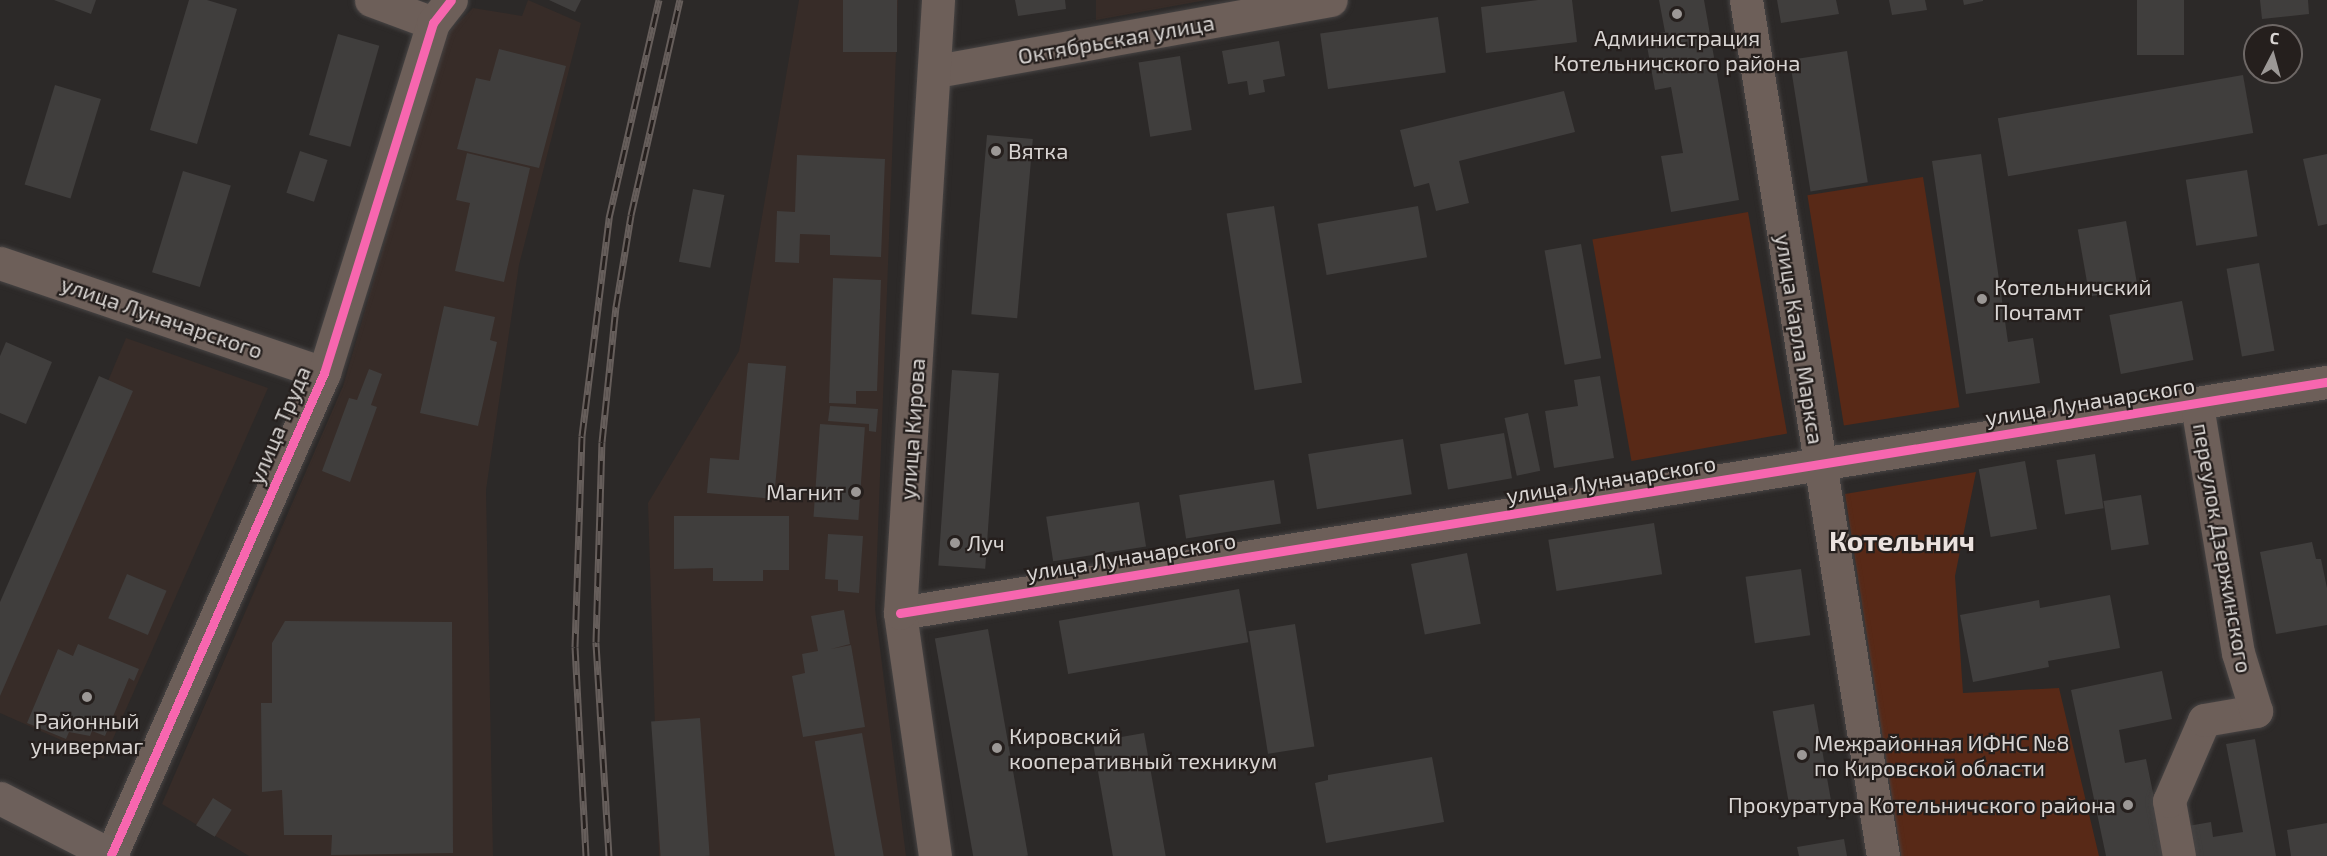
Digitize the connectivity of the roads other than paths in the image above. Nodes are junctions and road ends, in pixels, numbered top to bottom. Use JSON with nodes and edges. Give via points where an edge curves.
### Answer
{"nodes":[{"id":1,"x":371,"y":0,"type":"edge"},
{"id":2,"x":938,"y":0,"type":"edge"},
{"id":3,"x":1331,"y":0,"type":"edge"},
{"id":4,"x":1746,"y":0,"type":"edge"},
{"id":5,"x":442,"y":11,"type":"edge"},
{"id":6,"x":936,"y":71,"type":"junction"},
{"id":7,"x":0,"y":263,"type":"edge"},
{"id":8,"x":324,"y":373,"type":"junction"},
{"id":9,"x":2327,"y":382,"type":"edge"},
{"id":10,"x":2198,"y":405,"type":"junction"},
{"id":11,"x":1820,"y":465,"type":"junction"},
{"id":12,"x":900,"y":613,"type":"junction"},
{"id":13,"x":0,"y":798,"type":"edge"},
{"id":14,"x":112,"y":855,"type":"edge"},
{"id":15,"x":935,"y":856,"type":"edge"},
{"id":16,"x":1883,"y":856,"type":"edge"},
{"id":17,"x":2179,"y":856,"type":"edge"}],
"edges":[{"from":1,"to":5,"type":"street"},
{"from":2,"to":6,"type":"street","name":"улица Кирова"},
{"from":3,"to":6,"type":"street","name":"Октябрьская улица"},
{"from":4,"to":11,"type":"street","name":"улица Карла Маркса"},
{"from":5,"to":8,"type":"street","name":"улица Труда"},
{"from":6,"to":12,"type":"street","name":"улица Кирова"},
{"from":7,"to":8,"type":"street","name":"улица Луначарского"},
{"from":8,"to":14,"type":"street","name":"улица Труда"},
{"from":9,"to":10,"type":"street","name":"улица Луначарского"},
{"from":10,"to":11,"type":"street","name":"улица Луначарского"},
{"from":10,"to":17,"type":"street","name":"переулок Дзержинского","via":[[2238,653],[2256,711],[2204,720],[2169,801]]},
{"from":11,"to":12,"type":"street","name":"улица Луначарского"},
{"from":11,"to":16,"type":"street","name":"улица Карла Маркса"},
{"from":12,"to":15,"type":"street","name":"улица Кирова"},
{"from":13,"to":14,"type":"main road"}]}
